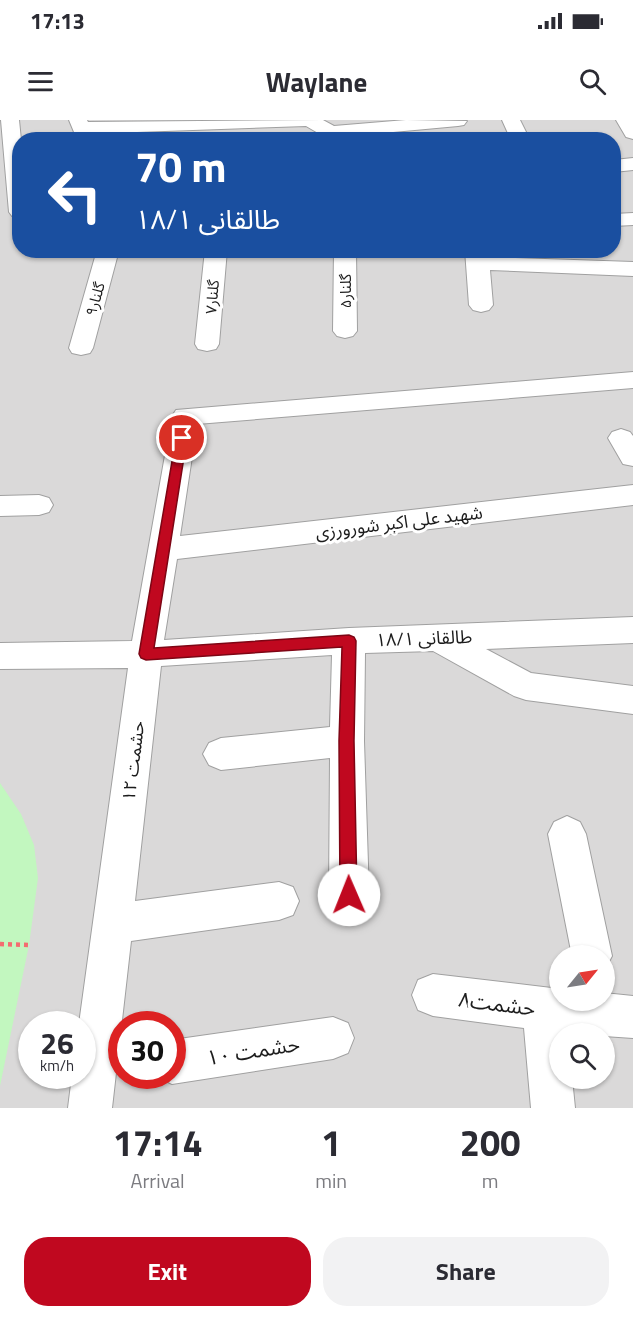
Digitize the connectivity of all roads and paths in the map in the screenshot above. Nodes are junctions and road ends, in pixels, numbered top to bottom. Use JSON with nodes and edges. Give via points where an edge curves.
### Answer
{"nodes":[{"id":1,"x":10,"y":120,"type":"edge"},
{"id":2,"x":78,"y":120,"type":"edge"},
{"id":3,"x":310,"y":120,"type":"edge"},
{"id":4,"x":625,"y":120,"type":"edge"},
{"id":5,"x":458,"y":121,"type":"edge"},
{"id":6,"x":331,"y":132,"type":"edge"},
{"id":7,"x":370,"y":132,"type":"edge"},
{"id":8,"x":633,"y":134,"type":"edge"},
{"id":9,"x":12,"y":140,"type":"edge"},
{"id":10,"x":106,"y":258,"type":"edge"},
{"id":11,"x":215,"y":258,"type":"edge"},
{"id":12,"x":345,"y":258,"type":"edge"},
{"id":13,"x":477,"y":258,"type":"edge"},
{"id":14,"x":490,"y":258,"type":"edge"},
{"id":15,"x":633,"y":269,"type":"edge"},
{"id":16,"x":481,"y":305,"type":"dead end"},
{"id":17,"x":345,"y":331,"type":"dead end"},
{"id":18,"x":207,"y":344,"type":"dead end"},
{"id":19,"x":81,"y":348,"type":"dead end"},
{"id":20,"x":633,"y":380,"type":"edge"},
{"id":21,"x":633,"y":495,"type":"edge"},
{"id":22,"x":39,"y":505,"type":"dead end"},
{"id":23,"x":0,"y":506,"type":"edge"},
{"id":24,"x":165,"y":549,"type":"junction"},
{"id":25,"x":633,"y":630,"type":"edge"},
{"id":26,"x":437,"y":638,"type":"junction"},
{"id":27,"x":349,"y":641,"type":"junction"},
{"id":28,"x":146,"y":654,"type":"junction"},
{"id":29,"x":0,"y":656,"type":"edge"},
{"id":30,"x":633,"y":700,"type":"edge"},
{"id":31,"x":347,"y":741,"type":"junction"},
{"id":32,"x":221,"y":754,"type":"dead end"},
{"id":33,"x":567,"y":834,"type":"dead end"},
{"id":34,"x":349,"y":895,"type":"dead end"},
{"id":35,"x":279,"y":901,"type":"dead end"},
{"id":36,"x":113,"y":924,"type":"junction"},
{"id":37,"x":0,"y":944,"type":"edge"},
{"id":38,"x":29,"y":945,"type":"dead end"},
{"id":39,"x":590,"y":945,"type":"edge"},
{"id":40,"x":433,"y":995,"type":"dead end"},
{"id":41,"x":543,"y":1009,"type":"junction"},
{"id":42,"x":549,"y":1009,"type":"edge"},
{"id":43,"x":333,"y":1038,"type":"dead end"},
{"id":44,"x":186,"y":1060,"type":"edge"},
{"id":45,"x":102,"y":1084,"type":"edge"},
{"id":46,"x":553,"y":1108,"type":"edge"}],
"edges":[{"from":1,"to":9,"type":"street"},
{"from":2,"to":3,"type":"street","via":[[81,128]]},
{"from":3,"to":6,"type":"street"},
{"from":4,"to":8,"type":"street"},
{"from":5,"to":7,"type":"street"},
{"from":10,"to":19,"type":"street","name":"گلنار۹"},
{"from":11,"to":18,"type":"street","name":"گلنار۷"},
{"from":12,"to":17,"type":"street","name":"گلنار۵"},
{"from":13,"to":16,"type":"street"},
{"from":14,"to":15,"type":"street"},
{"from":20,"to":24,"type":"street","name":"حشمت ۱۲","via":[[185,416]]},
{"from":21,"to":24,"type":"street","name":"شهید علی اکبر شورورزی"},
{"from":22,"to":23,"type":"street"},
{"from":24,"to":28,"type":"street","name":"حشمت ۱۲"},
{"from":25,"to":26,"type":"street","name":"طالقانی ۱۸/۱"},
{"from":26,"to":27,"type":"street","name":"طالقانی ۱۸/۱"},
{"from":26,"to":30,"type":"street","via":[[526,686]]},
{"from":27,"to":28,"type":"street","name":"طالقانی ۱۸/۱"},
{"from":27,"to":31,"type":"street"},
{"from":28,"to":29,"type":"street","name":"طالقانی ۱۸/۱"},
{"from":28,"to":36,"type":"street","name":"حشمت ۱۲"},
{"from":31,"to":32,"type":"street"},
{"from":31,"to":34,"type":"street"},
{"from":33,"to":39,"type":"street"},
{"from":35,"to":36,"type":"street"},
{"from":36,"to":45,"type":"street","name":"حشمت ۱۲"},
{"from":37,"to":38,"type":"path"},
{"from":40,"to":41,"type":"street","name":"حشمت۸"},
{"from":41,"to":42,"type":"street","name":"حشمت۸"},
{"from":41,"to":46,"type":"street"},
{"from":43,"to":44,"type":"street","name":"حشمت ۱۰"}]}
